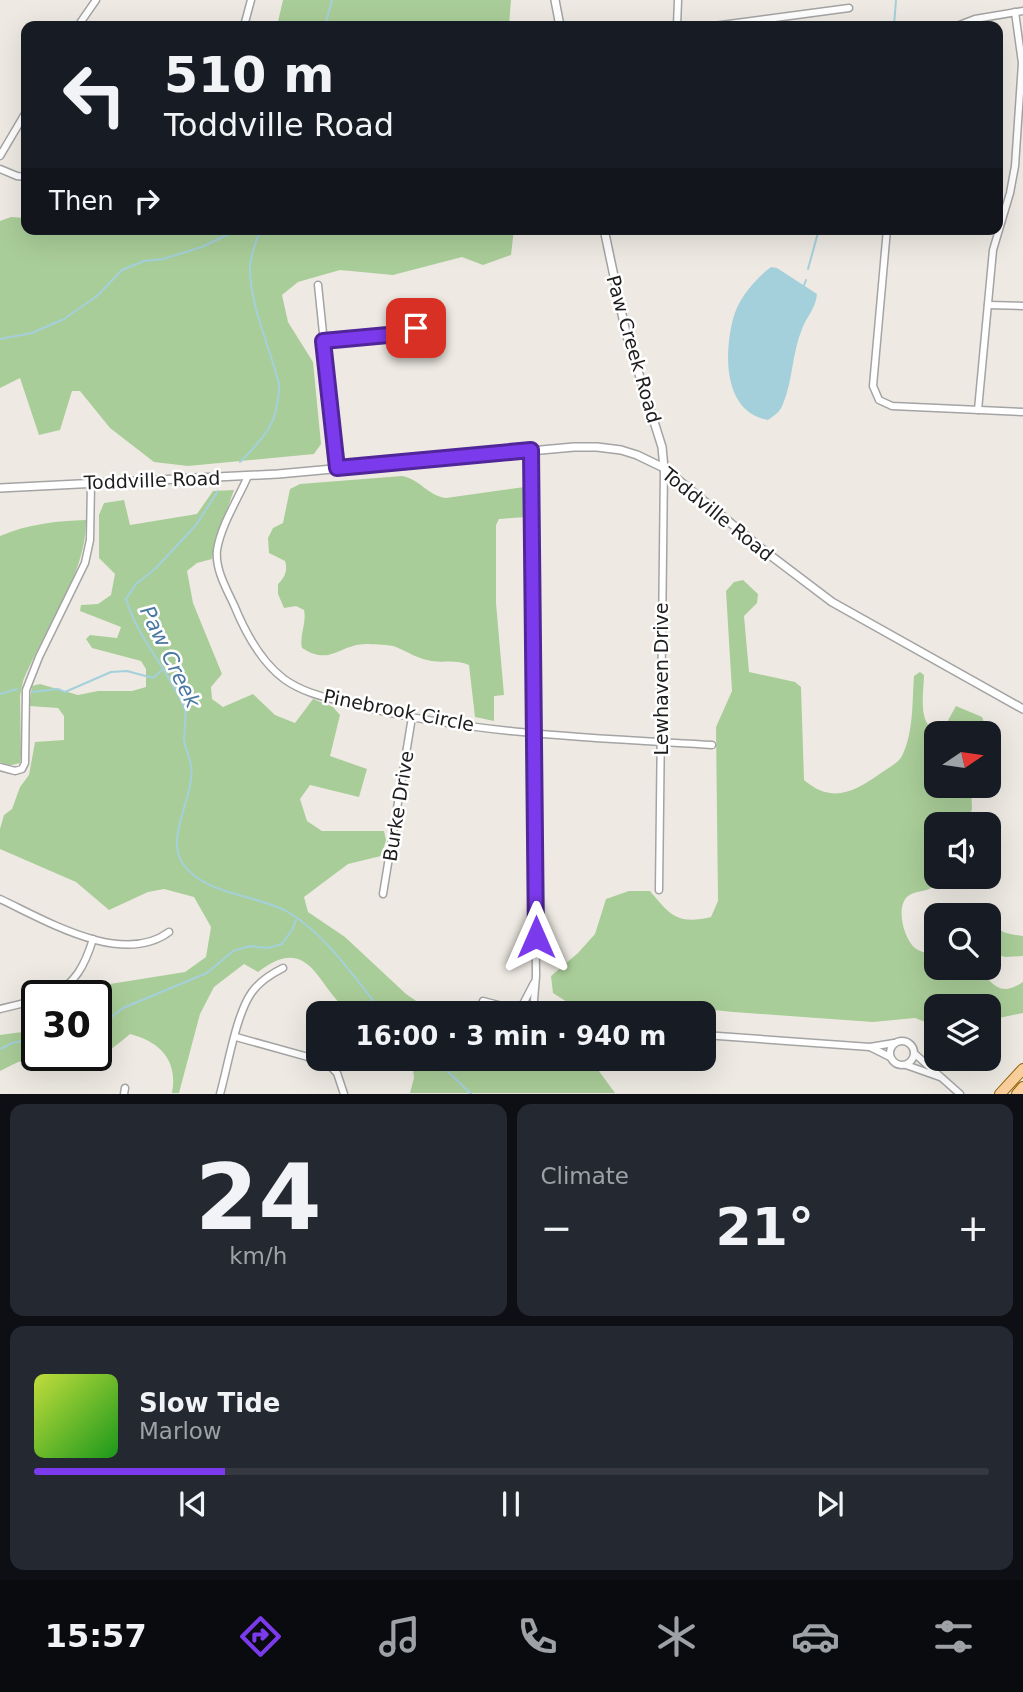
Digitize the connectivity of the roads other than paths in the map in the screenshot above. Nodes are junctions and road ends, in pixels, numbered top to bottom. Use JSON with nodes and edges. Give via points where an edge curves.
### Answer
{"nodes":[{"id":1,"x":96,"y":0,"type":"edge"},
{"id":2,"x":251,"y":0,"type":"edge"},
{"id":3,"x":555,"y":0,"type":"edge"},
{"id":4,"x":678,"y":0,"type":"edge"},
{"id":5,"x":849,"y":8,"type":"dead end"},
{"id":6,"x":1023,"y":11,"type":"edge"},
{"id":7,"x":1015,"y":12,"type":"junction"},
{"id":8,"x":81,"y":21,"type":"edge"},
{"id":9,"x":245,"y":21,"type":"edge"},
{"id":10,"x":559,"y":21,"type":"edge"},
{"id":11,"x":677,"y":21,"type":"edge"},
{"id":12,"x":752,"y":21,"type":"edge"},
{"id":13,"x":970,"y":21,"type":"edge"},
{"id":14,"x":21,"y":120,"type":"edge"},
{"id":15,"x":0,"y":156,"type":"edge"},
{"id":16,"x":0,"y":169,"type":"edge"},
{"id":17,"x":21,"y":176,"type":"edge"},
{"id":18,"x":1003,"y":215,"type":"edge"},
{"id":19,"x":605,"y":235,"type":"edge"},
{"id":20,"x":886,"y":235,"type":"edge"},
{"id":21,"x":997,"y":235,"type":"edge"},
{"id":22,"x":318,"y":285,"type":"dead end"},
{"id":23,"x":988,"y":305,"type":"junction"},
{"id":24,"x":1023,"y":306,"type":"edge"},
{"id":25,"x":439,"y":316,"type":"dead end"},
{"id":26,"x":323,"y":341,"type":"junction"},
{"id":27,"x":978,"y":410,"type":"junction"},
{"id":28,"x":1023,"y":412,"type":"edge"},
{"id":29,"x":531,"y":450,"type":"junction"},
{"id":30,"x":337,"y":468,"type":"junction"},
{"id":31,"x":664,"y":468,"type":"junction"},
{"id":32,"x":248,"y":476,"type":"junction"},
{"id":33,"x":91,"y":483,"type":"junction"},
{"id":34,"x":0,"y":488,"type":"edge"},
{"id":35,"x":1023,"y":709,"type":"edge"},
{"id":36,"x":412,"y":717,"type":"junction"},
{"id":37,"x":533,"y":733,"type":"junction"},
{"id":38,"x":661,"y":742,"type":"junction"},
{"id":39,"x":712,"y":745,"type":"dead end"},
{"id":40,"x":0,"y":767,"type":"edge"},
{"id":41,"x":659,"y":890,"type":"dead end"},
{"id":42,"x":383,"y":894,"type":"dead end"},
{"id":43,"x":0,"y":899,"type":"edge"},
{"id":44,"x":169,"y":932,"type":"dead end"},
{"id":45,"x":93,"y":939,"type":"junction"},
{"id":46,"x":283,"y":968,"type":"dead end"},
{"id":47,"x":73,"y":980,"type":"edge"},
{"id":48,"x":535,"y":982,"type":"junction"},
{"id":49,"x":524,"y":1001,"type":"edge"},
{"id":50,"x":534,"y":1001,"type":"edge"},
{"id":51,"x":21,"y":1004,"type":"edge"},
{"id":52,"x":0,"y":1009,"type":"edge"},
{"id":53,"x":716,"y":1036,"type":"edge"},
{"id":54,"x":236,"y":1037,"type":"junction"},
{"id":55,"x":894,"y":1043,"type":"junction"},
{"id":56,"x":870,"y":1047,"type":"junction"},
{"id":57,"x":915,"y":1053,"type":"junction"},
{"id":58,"x":891,"y":1057,"type":"junction"},
{"id":59,"x":906,"y":1065,"type":"junction"},
{"id":60,"x":1023,"y":1069,"type":"edge"},
{"id":61,"x":940,"y":1077,"type":"junction"},
{"id":62,"x":1023,"y":1087,"type":"edge"},
{"id":63,"x":220,"y":1094,"type":"edge"},
{"id":64,"x":344,"y":1094,"type":"edge"},
{"id":65,"x":960,"y":1094,"type":"edge"},
{"id":66,"x":1000,"y":1094,"type":"edge"},
{"id":67,"x":1017,"y":1094,"type":"edge"}],
"edges":[{"from":1,"to":8,"type":"street"},
{"from":2,"to":9,"type":"street"},
{"from":3,"to":10,"type":"street"},
{"from":4,"to":11,"type":"street"},
{"from":5,"to":12,"type":"street"},
{"from":6,"to":7,"type":"street"},
{"from":7,"to":13,"type":"street"},
{"from":7,"to":18,"type":"street","via":[[1022,63],[1015,166]]},
{"from":14,"to":15,"type":"street"},
{"from":16,"to":17,"type":"street"},
{"from":19,"to":31,"type":"street","name":"Paw Creek Road","via":[[626,334],[662,447]]},
{"from":20,"to":27,"type":"street","via":[[874,392],[892,406]]},
{"from":21,"to":23,"type":"street"},
{"from":22,"to":26,"type":"street"},
{"from":23,"to":24,"type":"street"},
{"from":23,"to":27,"type":"street"},
{"from":25,"to":26,"type":"street","via":[[400,333]]},
{"from":26,"to":30,"type":"street"},
{"from":27,"to":28,"type":"street"},
{"from":29,"to":30,"type":"street","name":"Toddville Road"},
{"from":29,"to":31,"type":"street","name":"Toddville Road","via":[[605,447]]},
{"from":29,"to":37,"type":"street"},
{"from":30,"to":32,"type":"street","name":"Toddville Road"},
{"from":31,"to":35,"type":"street","name":"Toddville Road","via":[[832,602]]},
{"from":31,"to":38,"type":"street","name":"Lewhaven Drive"},
{"from":32,"to":33,"type":"street","name":"Toddville Road"},
{"from":32,"to":36,"type":"street","name":"Pinebrook Circle","via":[[227,521],[217,557],[228,593],[257,650],[284,679],[308,691]]},
{"from":33,"to":34,"type":"street","name":"Toddville Road"},
{"from":33,"to":40,"type":"street","via":[[85,564],[26,690],[25,763],[15,771]]},
{"from":36,"to":37,"type":"street","name":"Pinebrook Circle"},
{"from":36,"to":42,"type":"street","name":"Burke Drive"},
{"from":37,"to":38,"type":"street","name":"Pinebrook Circle"},
{"from":37,"to":48,"type":"street"},
{"from":38,"to":39,"type":"street","name":"Pinebrook Circle"},
{"from":38,"to":41,"type":"street","name":"Lewhaven Drive"},
{"from":43,"to":45,"type":"street"},
{"from":44,"to":45,"type":"street","via":[[143,943]]},
{"from":45,"to":47,"type":"street"},
{"from":46,"to":54,"type":"street","via":[[251,992]]},
{"from":48,"to":49,"type":"street"},
{"from":48,"to":50,"type":"street"},
{"from":51,"to":52,"type":"street"},
{"from":53,"to":56,"type":"street"},
{"from":54,"to":63,"type":"street"},
{"from":54,"to":64,"type":"street","via":[[326,1062],[337,1073]]},
{"from":55,"to":56,"type":"street"},
{"from":55,"to":57,"type":"street","via":[[906,1041]]},
{"from":55,"to":58,"type":"street"},
{"from":56,"to":58,"type":"street"},
{"from":57,"to":59,"type":"street"},
{"from":57,"to":61,"type":"street"},
{"from":58,"to":59,"type":"street"},
{"from":59,"to":61,"type":"street"},
{"from":60,"to":66,"type":"main road"},
{"from":61,"to":65,"type":"street"},
{"from":62,"to":67,"type":"main road"}]}
